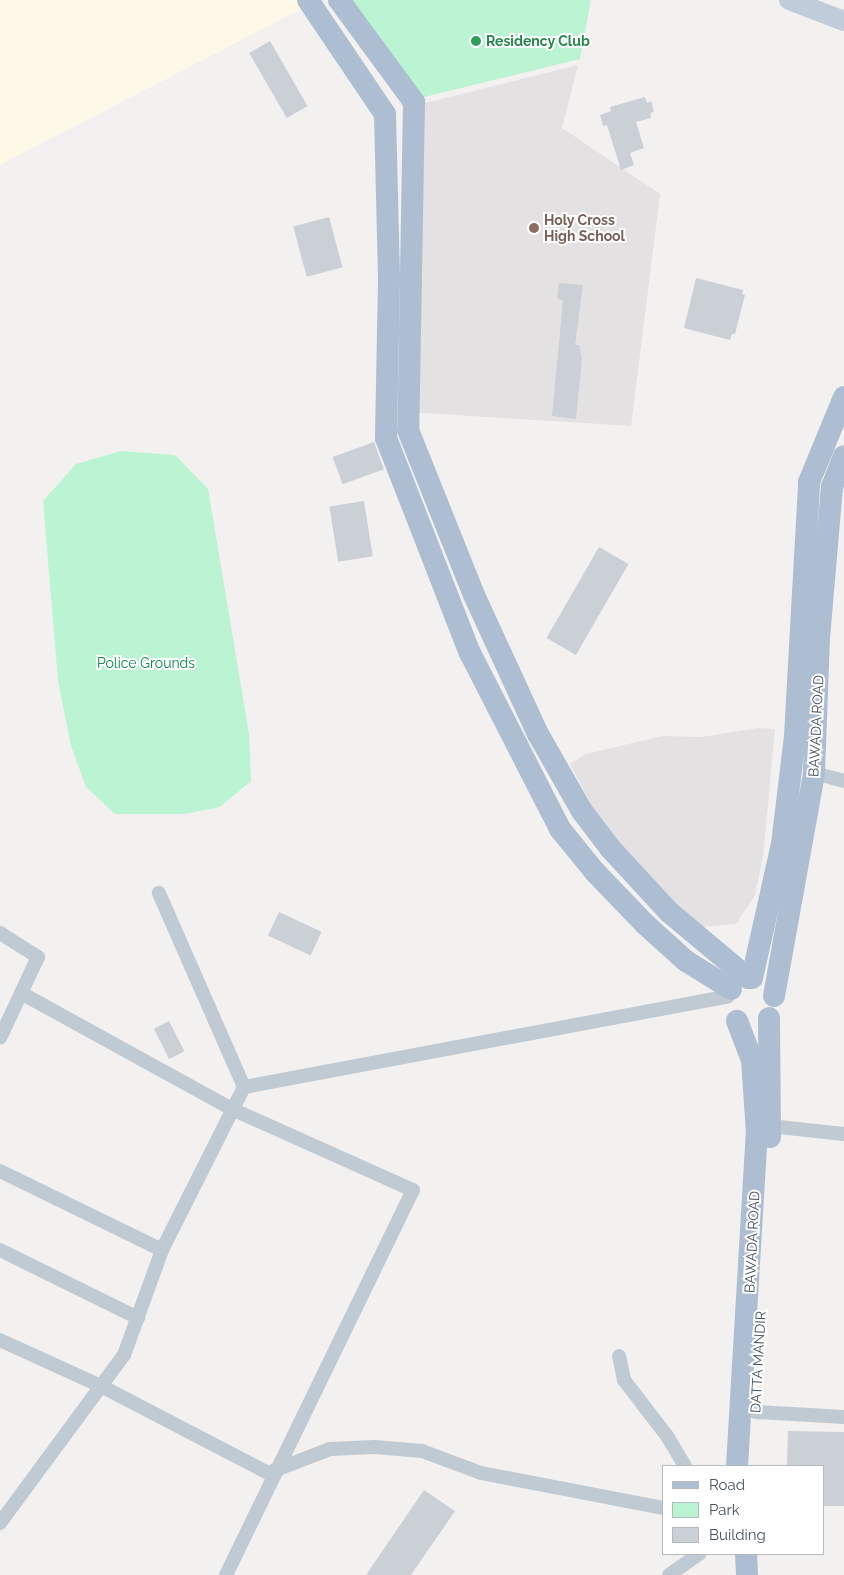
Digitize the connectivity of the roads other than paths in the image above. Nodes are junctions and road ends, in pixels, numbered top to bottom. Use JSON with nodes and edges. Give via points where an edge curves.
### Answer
{"nodes":[{"id":1,"x":308,"y":0,"type":"edge"},
{"id":2,"x":339,"y":0,"type":"edge"},
{"id":3,"x":789,"y":0,"type":"edge"},
{"id":4,"x":844,"y":21,"type":"edge"},
{"id":5,"x":844,"y":396,"type":"edge"},
{"id":6,"x":408,"y":430,"type":"junction"},
{"id":7,"x":386,"y":438,"type":"junction"},
{"id":8,"x":844,"y":456,"type":"edge"},
{"id":9,"x":814,"y":773,"type":"junction"},
{"id":10,"x":844,"y":781,"type":"edge"},
{"id":11,"x":159,"y":892,"type":"dead end"},
{"id":12,"x":0,"y":933,"type":"edge"},
{"id":13,"x":740,"y":985,"type":"junction"},
{"id":14,"x":21,"y":993,"type":"junction"},
{"id":15,"x":774,"y":996,"type":"junction"},
{"id":16,"x":769,"y":1018,"type":"junction"},
{"id":17,"x":737,"y":1021,"type":"junction"},
{"id":18,"x":0,"y":1038,"type":"edge"},
{"id":19,"x":244,"y":1087,"type":"junction"},
{"id":20,"x":234,"y":1110,"type":"junction"},
{"id":21,"x":770,"y":1126,"type":"junction"},
{"id":22,"x":844,"y":1134,"type":"edge"},
{"id":23,"x":0,"y":1171,"type":"edge"},
{"id":24,"x":0,"y":1250,"type":"edge"},
{"id":25,"x":162,"y":1250,"type":"junction"},
{"id":26,"x":138,"y":1318,"type":"junction"},
{"id":27,"x":0,"y":1340,"type":"edge"},
{"id":28,"x":619,"y":1356,"type":"dead end"},
{"id":29,"x":101,"y":1386,"type":"junction"},
{"id":30,"x":756,"y":1412,"type":"junction"},
{"id":31,"x":844,"y":1417,"type":"edge"},
{"id":32,"x":684,"y":1465,"type":"edge"},
{"id":33,"x":737,"y":1465,"type":"edge"},
{"id":34,"x":750,"y":1465,"type":"edge"},
{"id":35,"x":274,"y":1474,"type":"junction"},
{"id":36,"x":662,"y":1508,"type":"edge"},
{"id":37,"x":0,"y":1523,"type":"edge"},
{"id":38,"x":698,"y":1555,"type":"edge"},
{"id":39,"x":732,"y":1555,"type":"edge"},
{"id":40,"x":746,"y":1555,"type":"edge"},
{"id":41,"x":226,"y":1575,"type":"edge"},
{"id":42,"x":669,"y":1575,"type":"edge"},
{"id":43,"x":732,"y":1575,"type":"edge"},
{"id":44,"x":747,"y":1575,"type":"edge"}],
"edges":[{"from":1,"to":7,"type":"main road","via":[[385,114],[389,280]]},
{"from":2,"to":6,"type":"main road","via":[[414,102]]},
{"from":3,"to":4,"type":"main road"},
{"from":5,"to":13,"type":"main road","via":[[809,482],[794,746],[782,844]]},
{"from":6,"to":7,"type":"main road"},
{"from":6,"to":13,"type":"main road","via":[[502,658],[538,734],[582,811],[610,848]]},
{"from":7,"to":13,"type":"main road","via":[[470,653],[560,829],[595,872],[686,962]]},
{"from":8,"to":9,"type":"main road","name":"BAWADA ROAD","via":[[832,487],[819,638]]},
{"from":9,"to":10,"type":"street"},
{"from":9,"to":15,"type":"main road","name":"BAWADA ROAD"},
{"from":11,"to":19,"type":"street"},
{"from":12,"to":14,"type":"street","via":[[38,957]]},
{"from":13,"to":15,"type":"main road","via":[[766,984]]},
{"from":13,"to":17,"type":"main road","via":[[729,1010]]},
{"from":13,"to":19,"type":"street"},
{"from":14,"to":18,"type":"street"},
{"from":14,"to":20,"type":"street"},
{"from":15,"to":16,"type":"main road","via":[[774,1009]]},
{"from":16,"to":17,"type":"main road","via":[[750,1025]]},
{"from":16,"to":21,"type":"main road","name":"DATTA MANDIR"},
{"from":17,"to":33,"type":"main road","name":"BAWADA ROAD","via":[[752,1060],[757,1133]]},
{"from":19,"to":20,"type":"street"},
{"from":20,"to":25,"type":"street"},
{"from":20,"to":35,"type":"street","via":[[413,1190]]},
{"from":21,"to":22,"type":"street"},
{"from":21,"to":30,"type":"main road","name":"DATTA MANDIR"},
{"from":23,"to":25,"type":"street"},
{"from":24,"to":26,"type":"street"},
{"from":25,"to":26,"type":"street"},
{"from":26,"to":29,"type":"street","via":[[124,1355]]},
{"from":27,"to":29,"type":"street"},
{"from":28,"to":32,"type":"street","via":[[624,1380],[667,1436]]},
{"from":29,"to":35,"type":"street"},
{"from":29,"to":37,"type":"street"},
{"from":30,"to":31,"type":"street"},
{"from":30,"to":34,"type":"main road","name":"DATTA MANDIR"},
{"from":35,"to":36,"type":"street","via":[[330,1450],[375,1447],[422,1451],[481,1473]]},
{"from":35,"to":41,"type":"street"},
{"from":38,"to":42,"type":"street"},
{"from":39,"to":43,"type":"main road"},
{"from":40,"to":44,"type":"main road"}]}
